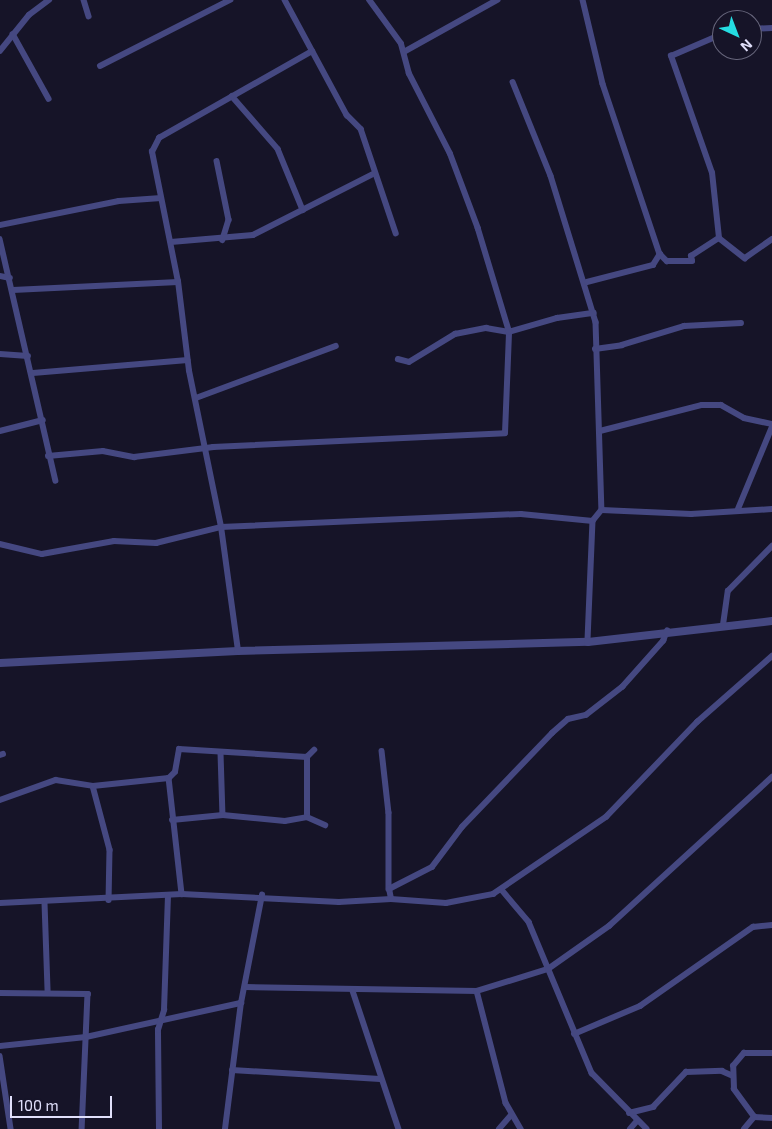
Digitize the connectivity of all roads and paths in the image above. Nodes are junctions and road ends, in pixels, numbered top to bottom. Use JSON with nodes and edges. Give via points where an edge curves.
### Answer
{"nodes":[{"id":1,"x":49,"y":0,"type":"edge"},
{"id":2,"x":84,"y":0,"type":"edge"},
{"id":3,"x":230,"y":0,"type":"edge"},
{"id":4,"x":285,"y":0,"type":"edge"},
{"id":5,"x":369,"y":0,"type":"edge"},
{"id":6,"x":497,"y":0,"type":"edge"},
{"id":7,"x":583,"y":0,"type":"edge"},
{"id":8,"x":89,"y":16,"type":"dead end"},
{"id":9,"x":13,"y":34,"type":"junction"},
{"id":10,"x":712,"y":38,"type":"edge"},
{"id":11,"x":0,"y":51,"type":"edge"},
{"id":12,"x":312,"y":51,"type":"junction"},
{"id":13,"x":404,"y":52,"type":"junction"},
{"id":14,"x":100,"y":66,"type":"dead end"},
{"id":15,"x":513,"y":82,"type":"dead end"},
{"id":16,"x":232,"y":96,"type":"junction"},
{"id":17,"x":49,"y":100,"type":"dead end"},
{"id":18,"x":217,"y":161,"type":"dead end"},
{"id":19,"x":373,"y":174,"type":"junction"},
{"id":20,"x":161,"y":198,"type":"junction"},
{"id":21,"x":303,"y":210,"type":"junction"},
{"id":22,"x":0,"y":225,"type":"edge"},
{"id":23,"x":396,"y":233,"type":"dead end"},
{"id":24,"x":719,"y":238,"type":"junction"},
{"id":25,"x":772,"y":238,"type":"edge"},
{"id":26,"x":0,"y":239,"type":"edge"},
{"id":27,"x":223,"y":240,"type":"junction"},
{"id":28,"x":171,"y":242,"type":"junction"},
{"id":29,"x":660,"y":254,"type":"junction"},
{"id":30,"x":667,"y":261,"type":"junction"},
{"id":31,"x":653,"y":265,"type":"junction"},
{"id":32,"x":0,"y":276,"type":"edge"},
{"id":33,"x":10,"y":278,"type":"junction"},
{"id":34,"x":178,"y":282,"type":"junction"},
{"id":35,"x":587,"y":282,"type":"junction"},
{"id":36,"x":13,"y":290,"type":"junction"},
{"id":37,"x":594,"y":313,"type":"junction"},
{"id":38,"x":740,"y":324,"type":"dead end"},
{"id":39,"x":509,"y":332,"type":"junction"},
{"id":40,"x":336,"y":346,"type":"dead end"},
{"id":41,"x":595,"y":349,"type":"junction"},
{"id":42,"x":0,"y":354,"type":"edge"},
{"id":43,"x":28,"y":356,"type":"junction"},
{"id":44,"x":398,"y":359,"type":"dead end"},
{"id":45,"x":188,"y":360,"type":"junction"},
{"id":46,"x":32,"y":373,"type":"junction"},
{"id":47,"x":196,"y":398,"type":"junction"},
{"id":48,"x":43,"y":420,"type":"junction"},
{"id":49,"x":772,"y":426,"type":"edge"},
{"id":50,"x":0,"y":431,"type":"edge"},
{"id":51,"x":600,"y":431,"type":"junction"},
{"id":52,"x":202,"y":449,"type":"junction"},
{"id":53,"x":48,"y":456,"type":"junction"},
{"id":54,"x":56,"y":481,"type":"dead end"},
{"id":55,"x":738,"y":509,"type":"junction"},
{"id":56,"x":772,"y":509,"type":"edge"},
{"id":57,"x":602,"y":510,"type":"junction"},
{"id":58,"x":593,"y":521,"type":"junction"},
{"id":59,"x":221,"y":527,"type":"junction"},
{"id":60,"x":0,"y":544,"type":"edge"},
{"id":61,"x":772,"y":546,"type":"edge"},
{"id":62,"x":772,"y":621,"type":"edge"},
{"id":63,"x":722,"y":625,"type":"junction"},
{"id":64,"x":667,"y":631,"type":"junction"},
{"id":65,"x":588,"y":642,"type":"junction"},
{"id":66,"x":238,"y":650,"type":"junction"},
{"id":67,"x":772,"y":656,"type":"edge"},
{"id":68,"x":100,"y":662,"type":"dead end"},
{"id":69,"x":0,"y":664,"type":"edge"},
{"id":70,"x":314,"y":750,"type":"dead end"},
{"id":71,"x":382,"y":751,"type":"dead end"},
{"id":72,"x":221,"y":753,"type":"junction"},
{"id":73,"x":307,"y":757,"type":"junction"},
{"id":74,"x":772,"y":777,"type":"edge"},
{"id":75,"x":169,"y":778,"type":"junction"},
{"id":76,"x":93,"y":786,"type":"junction"},
{"id":77,"x":0,"y":800,"type":"edge"},
{"id":78,"x":223,"y":815,"type":"junction"},
{"id":79,"x":307,"y":817,"type":"junction"},
{"id":80,"x":172,"y":820,"type":"junction"},
{"id":81,"x":325,"y":825,"type":"dead end"},
{"id":82,"x":390,"y":888,"type":"junction"},
{"id":83,"x":502,"y":890,"type":"junction"},
{"id":84,"x":182,"y":894,"type":"junction"},
{"id":85,"x":262,"y":895,"type":"junction"},
{"id":86,"x":168,"y":896,"type":"junction"},
{"id":87,"x":391,"y":899,"type":"junction"},
{"id":88,"x":109,"y":900,"type":"junction"},
{"id":89,"x":0,"y":902,"type":"edge"},
{"id":90,"x":45,"y":903,"type":"junction"},
{"id":91,"x":772,"y":925,"type":"edge"},
{"id":92,"x":548,"y":969,"type":"junction"},
{"id":93,"x":246,"y":987,"type":"junction"},
{"id":94,"x":48,"y":991,"type":"junction"},
{"id":95,"x":352,"y":991,"type":"junction"},
{"id":96,"x":477,"y":991,"type":"junction"},
{"id":97,"x":0,"y":992,"type":"edge"},
{"id":98,"x":241,"y":1003,"type":"junction"},
{"id":99,"x":162,"y":1020,"type":"junction"},
{"id":100,"x":574,"y":1034,"type":"junction"},
{"id":101,"x":86,"y":1038,"type":"junction"},
{"id":102,"x":0,"y":1046,"type":"edge"},
{"id":103,"x":772,"y":1053,"type":"edge"},
{"id":104,"x":0,"y":1056,"type":"edge"},
{"id":105,"x":232,"y":1070,"type":"junction"},
{"id":106,"x":733,"y":1076,"type":"junction"},
{"id":107,"x":380,"y":1079,"type":"junction"},
{"id":108,"x":630,"y":1113,"type":"junction"},
{"id":109,"x":511,"y":1115,"type":"junction"},
{"id":110,"x":754,"y":1117,"type":"junction"},
{"id":111,"x":772,"y":1118,"type":"edge"},
{"id":112,"x":637,"y":1121,"type":"junction"},
{"id":113,"x":11,"y":1129,"type":"edge"},
{"id":114,"x":82,"y":1129,"type":"edge"},
{"id":115,"x":159,"y":1129,"type":"edge"},
{"id":116,"x":224,"y":1129,"type":"edge"},
{"id":117,"x":399,"y":1129,"type":"edge"},
{"id":118,"x":499,"y":1129,"type":"edge"},
{"id":119,"x":521,"y":1129,"type":"edge"},
{"id":120,"x":630,"y":1129,"type":"edge"},
{"id":121,"x":647,"y":1129,"type":"edge"},
{"id":122,"x":744,"y":1129,"type":"edge"}],
"edges":[{"from":1,"to":9,"type":"street"},
{"from":2,"to":8,"type":"street"},
{"from":3,"to":14,"type":"street"},
{"from":4,"to":12,"type":"street"},
{"from":5,"to":13,"type":"street"},
{"from":6,"to":13,"type":"street"},
{"from":7,"to":29,"type":"street","via":[[603,84]]},
{"from":9,"to":11,"type":"street"},
{"from":9,"to":17,"type":"street"},
{"from":10,"to":24,"type":"street","via":[[671,56],[712,173]]},
{"from":12,"to":16,"type":"street"},
{"from":12,"to":19,"type":"street","via":[[347,115],[362,130]]},
{"from":13,"to":39,"type":"street","via":[[410,74],[450,154],[478,229]]},
{"from":15,"to":35,"type":"street"},
{"from":16,"to":20,"type":"street","via":[[154,143]]},
{"from":16,"to":21,"type":"street","via":[[278,149]]},
{"from":18,"to":27,"type":"street","via":[[229,220]]},
{"from":19,"to":21,"type":"street"},
{"from":19,"to":23,"type":"street"},
{"from":20,"to":22,"type":"street","via":[[119,201]]},
{"from":20,"to":28,"type":"street"},
{"from":21,"to":27,"type":"street","via":[[253,236]]},
{"from":24,"to":25,"type":"street","via":[[745,258]]},
{"from":24,"to":30,"type":"street","via":[[691,256],[692,261]]},
{"from":26,"to":33,"type":"street"},
{"from":27,"to":28,"type":"street"},
{"from":28,"to":34,"type":"street"},
{"from":29,"to":30,"type":"street"},
{"from":29,"to":31,"type":"street"},
{"from":30,"to":31,"type":"street"},
{"from":31,"to":35,"type":"street"},
{"from":32,"to":33,"type":"street"},
{"from":33,"to":36,"type":"street"},
{"from":34,"to":36,"type":"street"},
{"from":34,"to":45,"type":"street"},
{"from":35,"to":37,"type":"street"},
{"from":36,"to":43,"type":"street"},
{"from":37,"to":39,"type":"street","via":[[557,318]]},
{"from":37,"to":41,"type":"street"},
{"from":38,"to":41,"type":"street","via":[[684,326],[622,345]]},
{"from":39,"to":44,"type":"street","via":[[486,328],[456,334],[409,362]]},
{"from":39,"to":52,"type":"street","via":[[508,422],[501,435],[438,439],[386,436]]},
{"from":40,"to":47,"type":"street"},
{"from":41,"to":51,"type":"street"},
{"from":42,"to":43,"type":"street"},
{"from":43,"to":46,"type":"street"},
{"from":45,"to":46,"type":"street"},
{"from":45,"to":47,"type":"street"},
{"from":46,"to":48,"type":"street"},
{"from":47,"to":52,"type":"street"},
{"from":48,"to":50,"type":"street"},
{"from":48,"to":53,"type":"street"},
{"from":49,"to":51,"type":"street","via":[[744,418],[721,405],[702,405]]},
{"from":49,"to":55,"type":"street"},
{"from":51,"to":57,"type":"street"},
{"from":52,"to":53,"type":"street","via":[[134,457],[103,451]]},
{"from":52,"to":59,"type":"street","via":[[207,452]]},
{"from":53,"to":54,"type":"street"},
{"from":55,"to":56,"type":"street"},
{"from":55,"to":57,"type":"street","via":[[691,514]]},
{"from":57,"to":58,"type":"street"},
{"from":58,"to":59,"type":"street","via":[[521,514]]},
{"from":58,"to":65,"type":"street"},
{"from":59,"to":60,"type":"street","via":[[156,543],[114,541],[42,554]]},
{"from":59,"to":66,"type":"street"},
{"from":61,"to":63,"type":"street","via":[[728,591]]},
{"from":62,"to":63,"type":"street"},
{"from":63,"to":64,"type":"street"},
{"from":64,"to":65,"type":"street"},
{"from":64,"to":82,"type":"street","via":[[663,641],[622,686],[586,715],[568,719],[520,763],[432,868]]},
{"from":65,"to":66,"type":"street"},
{"from":66,"to":69,"type":"street"},
{"from":67,"to":83,"type":"street","via":[[697,722],[606,817]]},
{"from":68,"to":69,"type":"street"},
{"from":70,"to":73,"type":"street"},
{"from":71,"to":82,"type":"street","via":[[389,813]]},
{"from":72,"to":73,"type":"street"},
{"from":72,"to":75,"type":"street","via":[[178,749],[175,772]]},
{"from":72,"to":78,"type":"street"},
{"from":73,"to":79,"type":"street"},
{"from":74,"to":92,"type":"street","via":[[614,922]]},
{"from":75,"to":76,"type":"street"},
{"from":75,"to":80,"type":"street"},
{"from":76,"to":77,"type":"street","via":[[56,780]]},
{"from":76,"to":88,"type":"street","via":[[110,850]]},
{"from":78,"to":79,"type":"street","via":[[285,821]]},
{"from":78,"to":80,"type":"street"},
{"from":79,"to":81,"type":"street"},
{"from":80,"to":84,"type":"street"},
{"from":82,"to":87,"type":"street"},
{"from":83,"to":87,"type":"street","via":[[446,902]]},
{"from":83,"to":92,"type":"street","via":[[528,922]]},
{"from":84,"to":85,"type":"street"},
{"from":84,"to":86,"type":"street"},
{"from":85,"to":87,"type":"street","via":[[339,902]]},
{"from":85,"to":93,"type":"street"},
{"from":86,"to":88,"type":"street"},
{"from":86,"to":99,"type":"street"},
{"from":88,"to":90,"type":"street"},
{"from":89,"to":90,"type":"street"},
{"from":90,"to":94,"type":"street"},
{"from":91,"to":100,"type":"street","via":[[753,927],[640,1006]]},
{"from":92,"to":96,"type":"street"},
{"from":92,"to":100,"type":"street"},
{"from":93,"to":95,"type":"street"},
{"from":93,"to":98,"type":"street"},
{"from":94,"to":97,"type":"street"},
{"from":94,"to":101,"type":"street","via":[[88,994]]},
{"from":95,"to":96,"type":"street"},
{"from":95,"to":107,"type":"street"},
{"from":96,"to":109,"type":"street"},
{"from":98,"to":99,"type":"street"},
{"from":98,"to":105,"type":"street"},
{"from":99,"to":101,"type":"street"},
{"from":99,"to":115,"type":"street","via":[[158,1030]]},
{"from":100,"to":108,"type":"street","via":[[592,1073]]},
{"from":101,"to":102,"type":"street"},
{"from":101,"to":114,"type":"street"},
{"from":103,"to":106,"type":"street","via":[[738,1057]]},
{"from":104,"to":113,"type":"street"},
{"from":105,"to":107,"type":"street"},
{"from":105,"to":116,"type":"street"},
{"from":106,"to":108,"type":"street","via":[[722,1070],[686,1072],[653,1107]]},
{"from":106,"to":110,"type":"street","via":[[734,1089]]},
{"from":107,"to":117,"type":"street"},
{"from":108,"to":112,"type":"street"},
{"from":109,"to":118,"type":"street"},
{"from":109,"to":119,"type":"street"},
{"from":110,"to":111,"type":"street"},
{"from":110,"to":122,"type":"street"},
{"from":112,"to":120,"type":"street"},
{"from":112,"to":121,"type":"street"}]}
